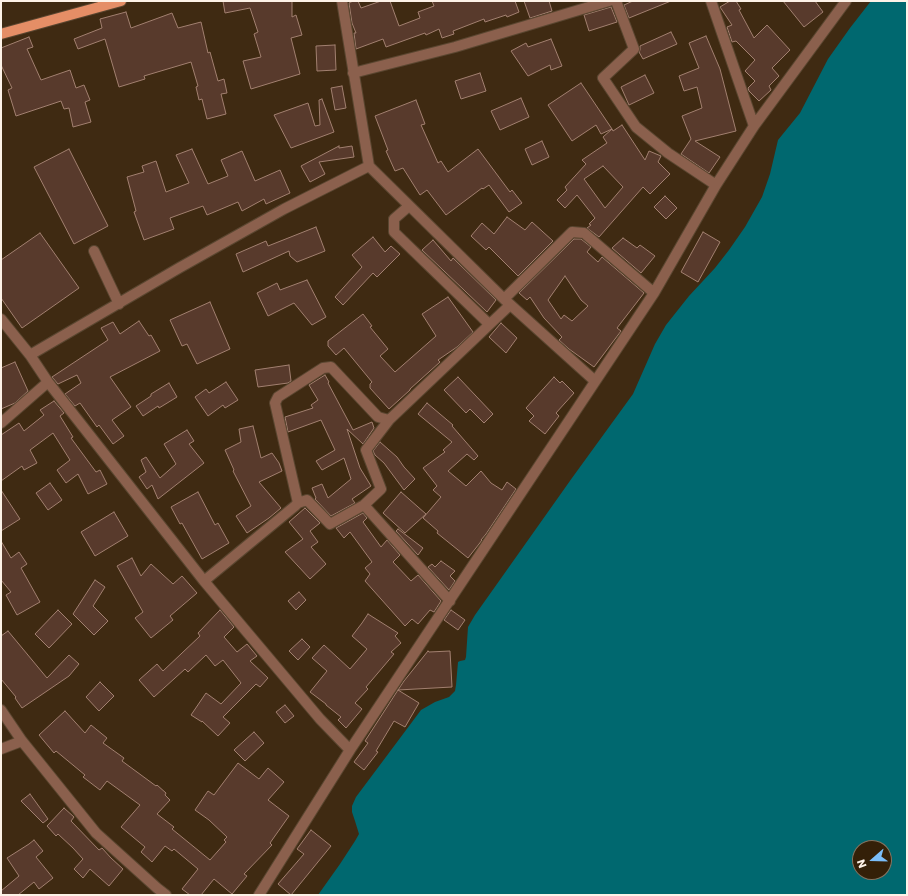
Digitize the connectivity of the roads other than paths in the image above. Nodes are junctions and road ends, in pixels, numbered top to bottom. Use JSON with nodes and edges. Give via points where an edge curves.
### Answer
{"nodes":[{"id":1,"x":121,"y":1,"type":"edge"},
{"id":2,"x":342,"y":1,"type":"edge"},
{"id":3,"x":609,"y":1,"type":"edge"},
{"id":4,"x":616,"y":1,"type":"edge"},
{"id":5,"x":711,"y":1,"type":"edge"},
{"id":6,"x":846,"y":1,"type":"edge"},
{"id":7,"x":1,"y":34,"type":"edge"},
{"id":8,"x":354,"y":73,"type":"junction"},
{"id":9,"x":754,"y":126,"type":"junction"},
{"id":10,"x":369,"y":166,"type":"junction"},
{"id":11,"x":716,"y":185,"type":"junction"},
{"id":12,"x":409,"y":206,"type":"junction"},
{"id":13,"x":94,"y":251,"type":"dead end"},
{"id":14,"x":654,"y":293,"type":"junction"},
{"id":15,"x":507,"y":302,"type":"junction"},
{"id":16,"x":119,"y":304,"type":"junction"},
{"id":17,"x":1,"y":319,"type":"edge"},
{"id":18,"x":489,"y":324,"type":"junction"},
{"id":19,"x":30,"y":355,"type":"junction"},
{"id":20,"x":595,"y":381,"type":"junction"},
{"id":21,"x":48,"y":382,"type":"junction"},
{"id":22,"x":389,"y":420,"type":"junction"},
{"id":23,"x":1,"y":423,"type":"edge"},
{"id":24,"x":298,"y":503,"type":"junction"},
{"id":25,"x":364,"y":505,"type":"junction"},
{"id":26,"x":204,"y":581,"type":"junction"},
{"id":27,"x":450,"y":601,"type":"junction"},
{"id":28,"x":1,"y":710,"type":"edge"},
{"id":29,"x":22,"y":741,"type":"junction"},
{"id":30,"x":1,"y":749,"type":"edge"},
{"id":31,"x":350,"y":750,"type":"junction"},
{"id":32,"x":153,"y":891,"type":"edge"},
{"id":33,"x":166,"y":895,"type":"edge"},
{"id":34,"x":259,"y":895,"type":"edge"}],
"edges":[{"from":1,"to":7,"type":"main road"},
{"from":2,"to":8,"type":"street"},
{"from":3,"to":8,"type":"street","via":[[455,47]]},
{"from":4,"to":11,"type":"street","via":[[634,49],[603,78],[636,127],[668,153]]},
{"from":5,"to":9,"type":"street"},
{"from":6,"to":9,"type":"street"},
{"from":8,"to":10,"type":"street"},
{"from":9,"to":11,"type":"street"},
{"from":10,"to":12,"type":"street"},
{"from":10,"to":16,"type":"street","via":[[284,209]]},
{"from":11,"to":14,"type":"street"},
{"from":12,"to":15,"type":"street"},
{"from":12,"to":18,"type":"street","via":[[394,219],[394,232]]},
{"from":13,"to":16,"type":"street"},
{"from":14,"to":15,"type":"street","via":[[584,233],[572,232]]},
{"from":14,"to":20,"type":"street"},
{"from":15,"to":18,"type":"street"},
{"from":15,"to":20,"type":"street"},
{"from":16,"to":19,"type":"street"},
{"from":17,"to":19,"type":"street"},
{"from":18,"to":22,"type":"street"},
{"from":19,"to":21,"type":"street"},
{"from":20,"to":27,"type":"street"},
{"from":21,"to":23,"type":"street"},
{"from":21,"to":26,"type":"street"},
{"from":22,"to":24,"type":"street","via":[[378,417],[331,367],[323,368],[278,397],[275,403]]},
{"from":22,"to":25,"type":"street","via":[[366,450],[381,489]]},
{"from":24,"to":25,"type":"street","via":[[307,500],[330,524]]},
{"from":24,"to":26,"type":"street"},
{"from":25,"to":27,"type":"street"},
{"from":26,"to":31,"type":"street","via":[[320,719]]},
{"from":27,"to":31,"type":"street"},
{"from":28,"to":29,"type":"street"},
{"from":29,"to":30,"type":"street"},
{"from":29,"to":32,"type":"street","via":[[96,833]]},
{"from":31,"to":34,"type":"street"},
{"from":32,"to":33,"type":"street"}]}
